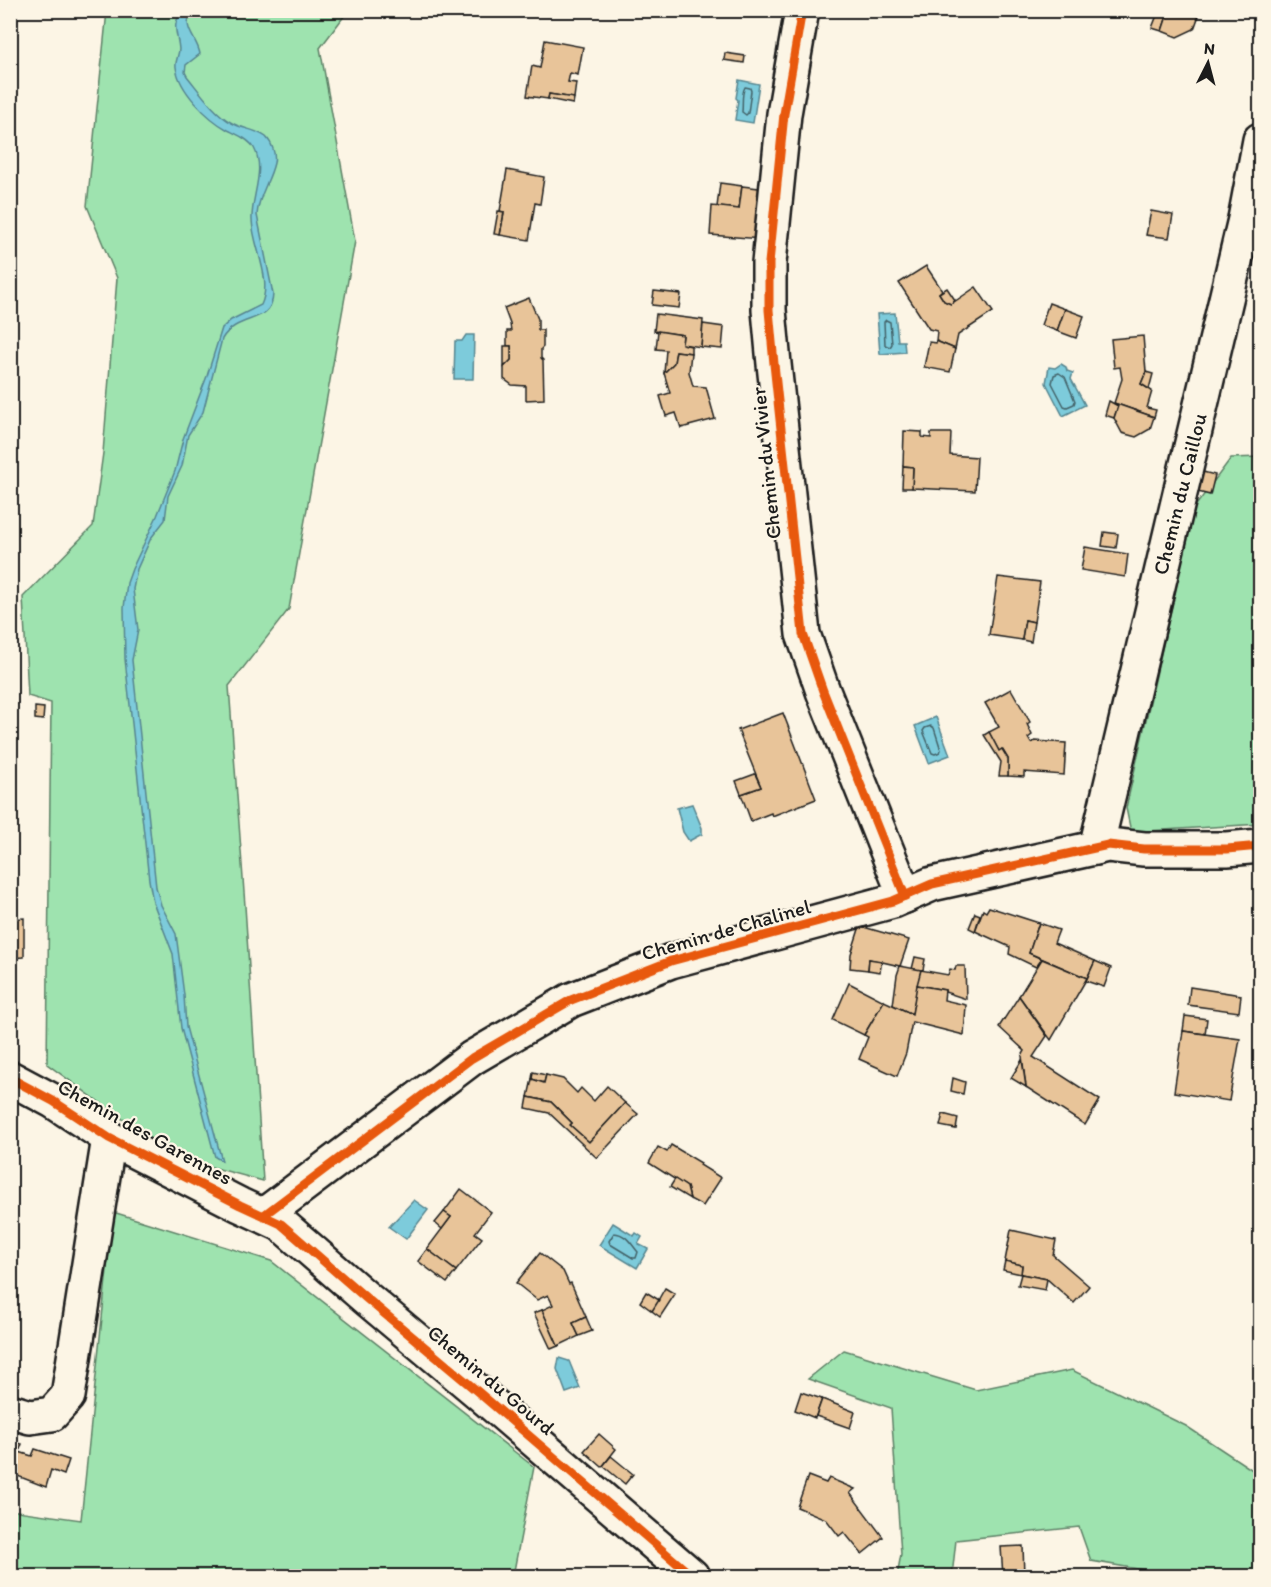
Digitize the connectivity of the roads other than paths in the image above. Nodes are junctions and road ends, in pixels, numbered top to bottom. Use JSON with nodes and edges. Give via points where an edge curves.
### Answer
{"nodes":[{"id":1,"x":802,"y":10,"type":"edge"},
{"id":2,"x":1260,"y":140,"type":"edge"},
{"id":3,"x":1260,"y":846,"type":"edge"},
{"id":4,"x":1096,"y":848,"type":"junction"},
{"id":5,"x":905,"y":896,"type":"junction"},
{"id":6,"x":10,"y":1078,"type":"edge"},
{"id":7,"x":109,"y":1137,"type":"junction"},
{"id":8,"x":252,"y":1210,"type":"junction"},
{"id":9,"x":10,"y":1411,"type":"edge"},
{"id":10,"x":692,"y":1576,"type":"edge"}],
"edges":[{"from":1,"to":5,"type":"street","name":"Chemin du Vivier","via":[[784,114],[769,263],[769,310],[803,634]]},
{"from":2,"to":4,"type":"street","name":"Chemin du Caillou"},
{"from":3,"to":4,"type":"street","name":"Chemin de Chalinel"},
{"from":4,"to":5,"type":"street","name":"Chemin de Chalinel","via":[[932,884]]},
{"from":5,"to":8,"type":"street","name":"Chemin de Chalinel","via":[[671,962],[571,1000],[472,1058]]},
{"from":6,"to":7,"type":"street","name":"Chemin des Garennes"},
{"from":7,"to":8,"type":"street","name":"Chemin des Garennes"},
{"from":7,"to":9,"type":"street","via":[[68,1396],[52,1414],[30,1417]]},
{"from":8,"to":10,"type":"street","name":"Chemin du Gourd","via":[[281,1224]]}]}
